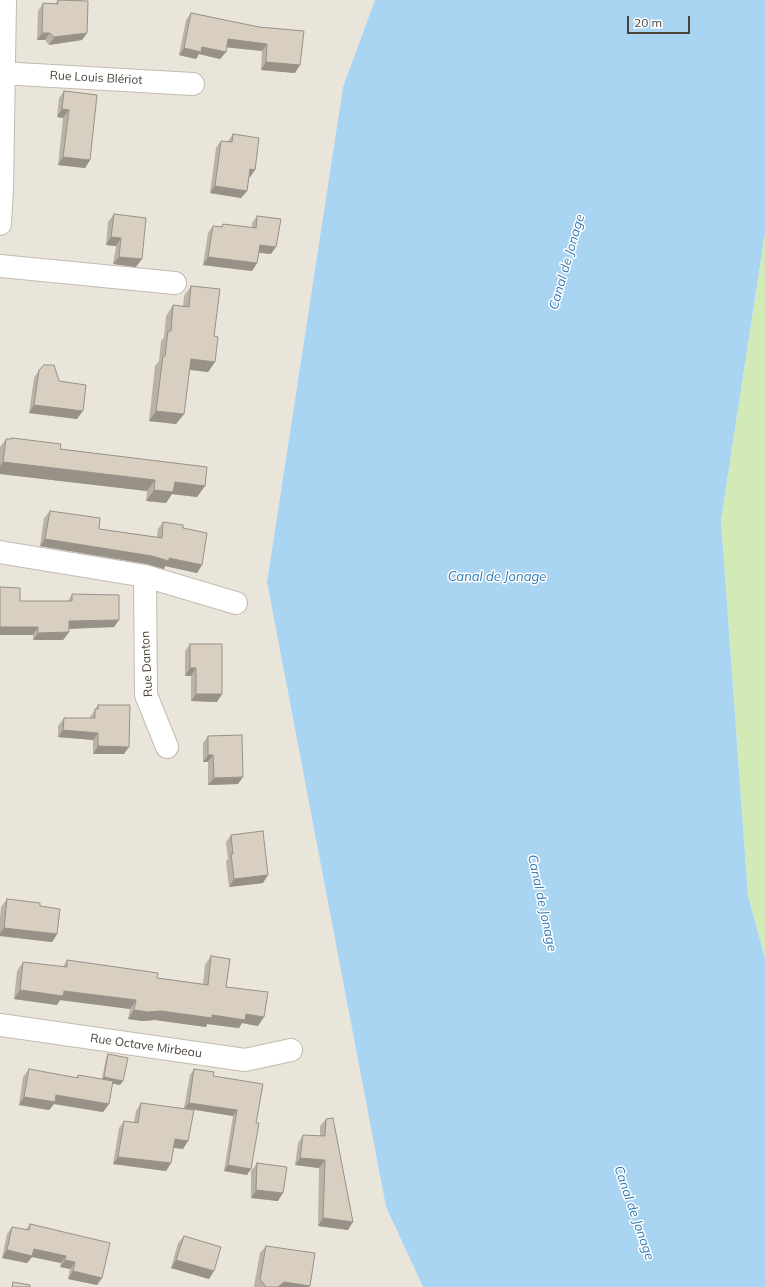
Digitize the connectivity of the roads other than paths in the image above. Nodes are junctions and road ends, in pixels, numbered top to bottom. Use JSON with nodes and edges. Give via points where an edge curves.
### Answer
{"nodes":[{"id":1,"x":5,"y":0,"type":"edge"},
{"id":2,"x":2,"y":73,"type":"edge"},
{"id":3,"x":193,"y":84,"type":"dead end"},
{"id":4,"x":1,"y":190,"type":"edge"},
{"id":5,"x":0,"y":224,"type":"edge"},
{"id":6,"x":0,"y":266,"type":"edge"},
{"id":7,"x":175,"y":283,"type":"dead end"},
{"id":8,"x":0,"y":552,"type":"edge"},
{"id":9,"x":145,"y":576,"type":"junction"},
{"id":10,"x":236,"y":604,"type":"dead end"},
{"id":11,"x":167,"y":748,"type":"dead end"},
{"id":12,"x":0,"y":1025,"type":"edge"},
{"id":13,"x":291,"y":1050,"type":"dead end"}],
"edges":[{"from":1,"to":2,"type":"street"},
{"from":2,"to":3,"type":"street","name":"Rue Louis Blériot"},
{"from":2,"to":4,"type":"street"},
{"from":4,"to":5,"type":"street"},
{"from":6,"to":7,"type":"street"},
{"from":8,"to":9,"type":"street"},
{"from":9,"to":10,"type":"street"},
{"from":9,"to":11,"type":"street","name":"Rue Danton","via":[[146,695]]},
{"from":12,"to":13,"type":"street","name":"Rue Octave Mirbeau","via":[[245,1060]]}]}
